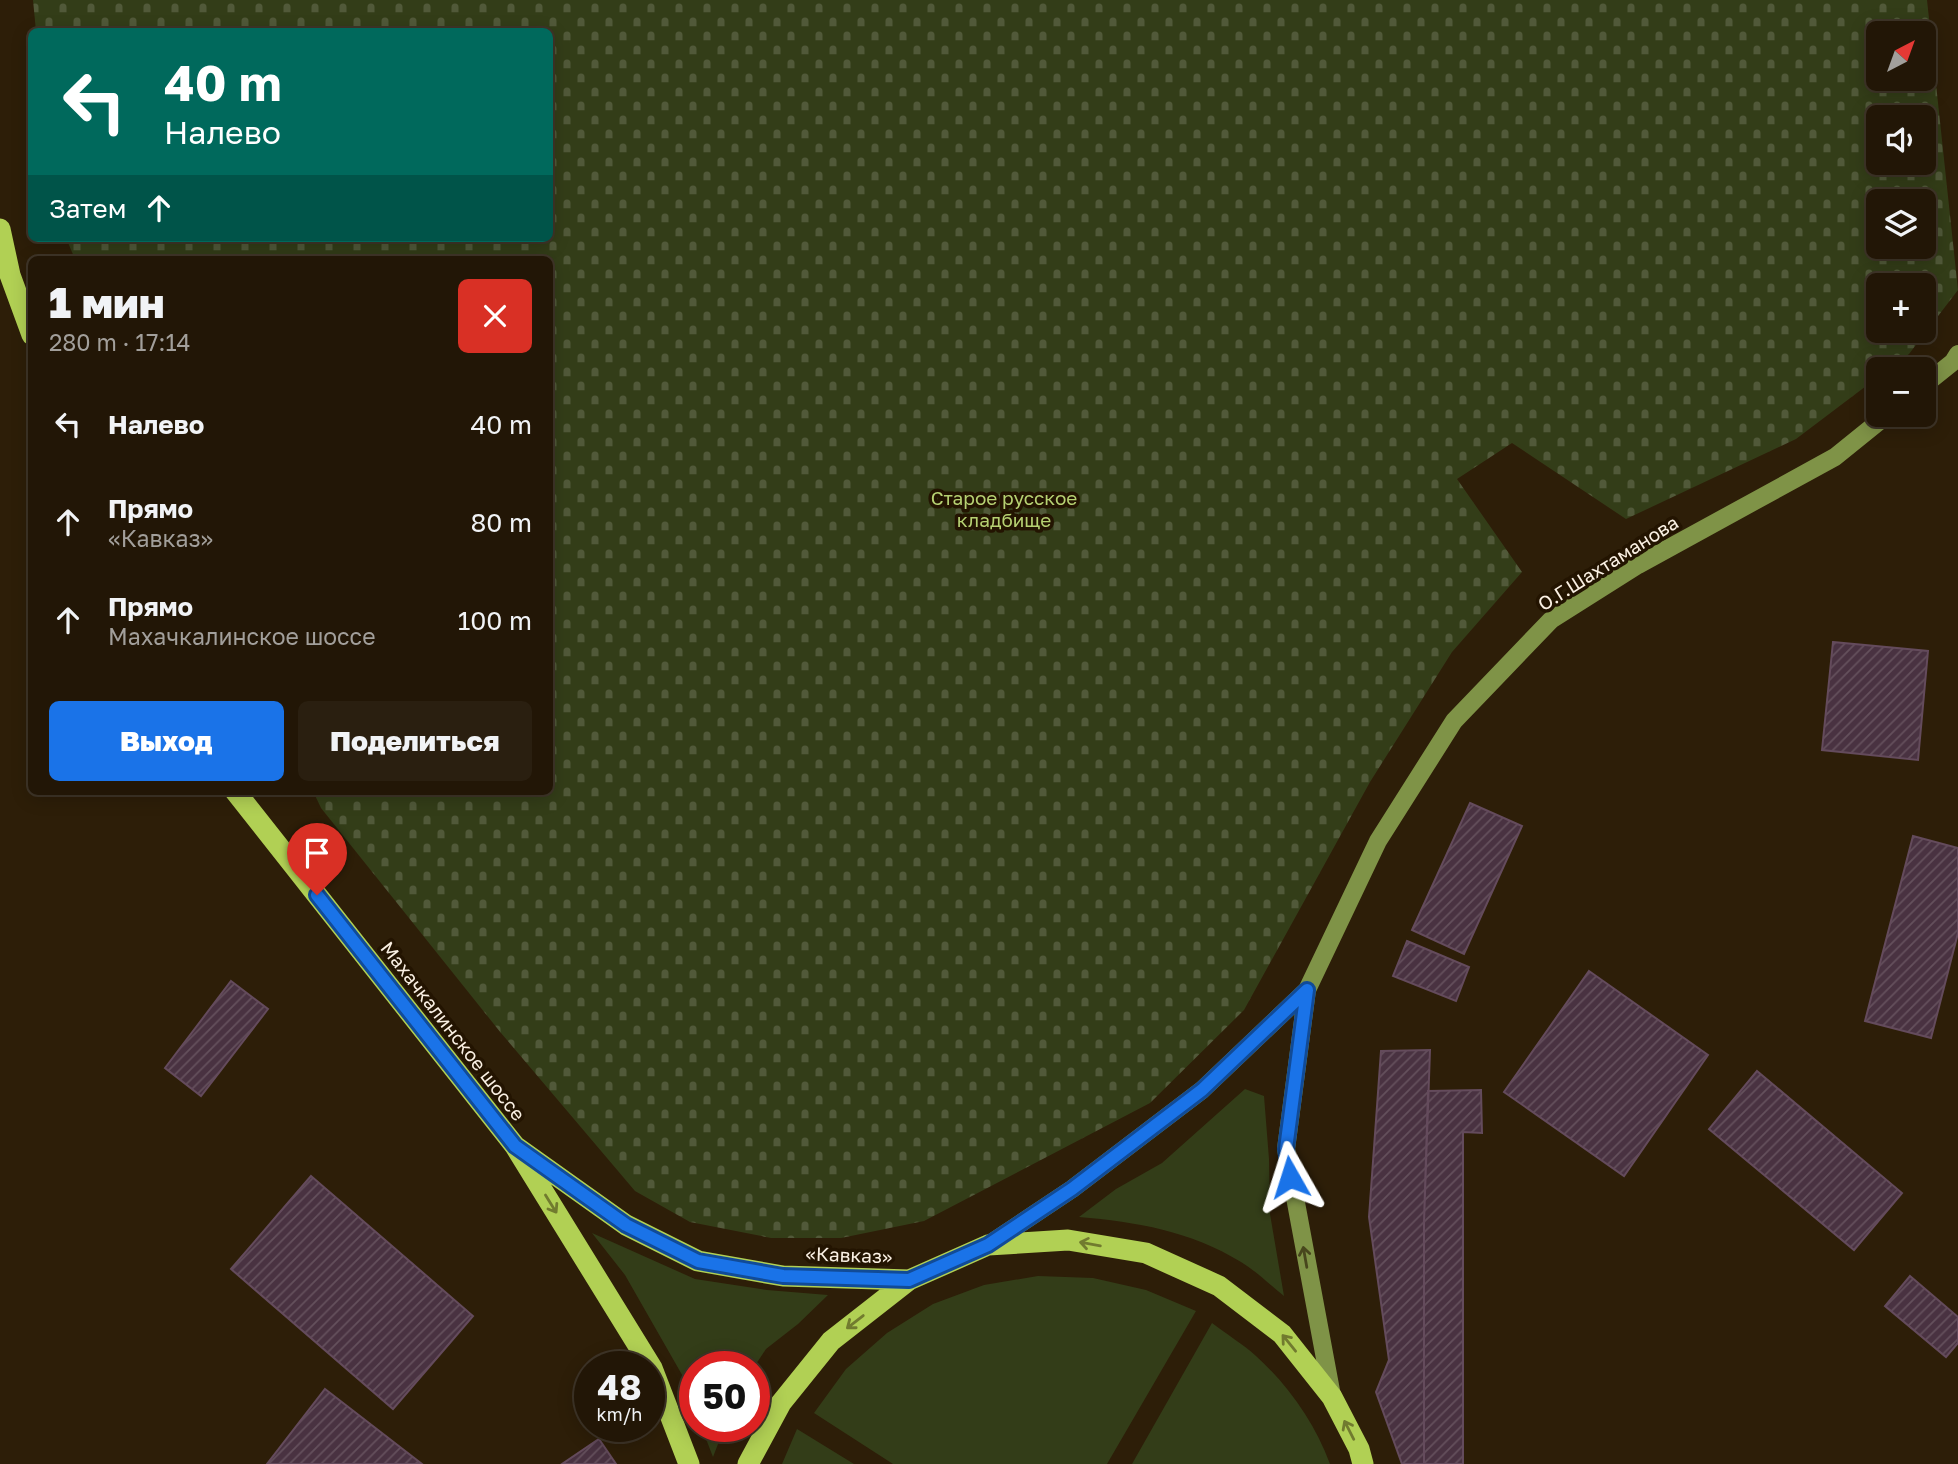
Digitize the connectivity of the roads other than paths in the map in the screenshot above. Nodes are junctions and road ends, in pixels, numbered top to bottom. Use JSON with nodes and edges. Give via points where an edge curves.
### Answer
{"nodes":[{"id":1,"x":0,"y":229,"type":"edge"},
{"id":2,"x":28,"y":324,"type":"edge"},
{"id":3,"x":1958,"y":354,"type":"edge"},
{"id":4,"x":1936,"y":376,"type":"edge"},
{"id":5,"x":1872,"y":427,"type":"edge"},
{"id":6,"x":238,"y":795,"type":"edge"},
{"id":7,"x":1307,"y":990,"type":"junction"},
{"id":8,"x":515,"y":1146,"type":"junction"},
{"id":9,"x":988,"y":1245,"type":"junction"},
{"id":10,"x":909,"y":1280,"type":"junction"},
{"id":11,"x":1332,"y":1396,"type":"junction"},
{"id":12,"x":689,"y":1464,"type":"edge"},
{"id":13,"x":748,"y":1464,"type":"edge"},
{"id":14,"x":1363,"y":1464,"type":"edge"}],
"edges":[{"from":1,"to":2,"type":"highway"},
{"from":3,"to":4,"type":"main road"},
{"from":5,"to":7,"type":"main road","name":"О.Г.Шахтаманова","via":[[1835,457],[1638,565],[1550,620],[1454,721],[1378,841]]},
{"from":6,"to":8,"type":"highway","name":"Махачкалинское шоссе"},
{"from":7,"to":9,"type":"main road","via":[[1202,1090],[1072,1189]]},
{"from":11,"to":7,"type":"main road","one_way":true,"via":[[1286,1149]]},
{"from":8,"to":10,"type":"highway","name":"«Кавказ»","via":[[626,1225],[698,1261],[783,1276]]},
{"from":8,"to":12,"type":"highway","name":"Махачкалинское шоссе","one_way":true,"via":[[652,1368]]},
{"from":9,"to":10,"type":"highway","name":"«Кавказ»"},
{"from":11,"to":9,"type":"highway","name":"«Кавказ»","one_way":true,"via":[[1282,1334],[1219,1286],[1146,1253],[1068,1240]]},
{"from":10,"to":13,"type":"highway","one_way":true,"via":[[831,1340],[781,1402]]},
{"from":14,"to":11,"type":"highway","name":"«Кавказ»","one_way":true}]}
